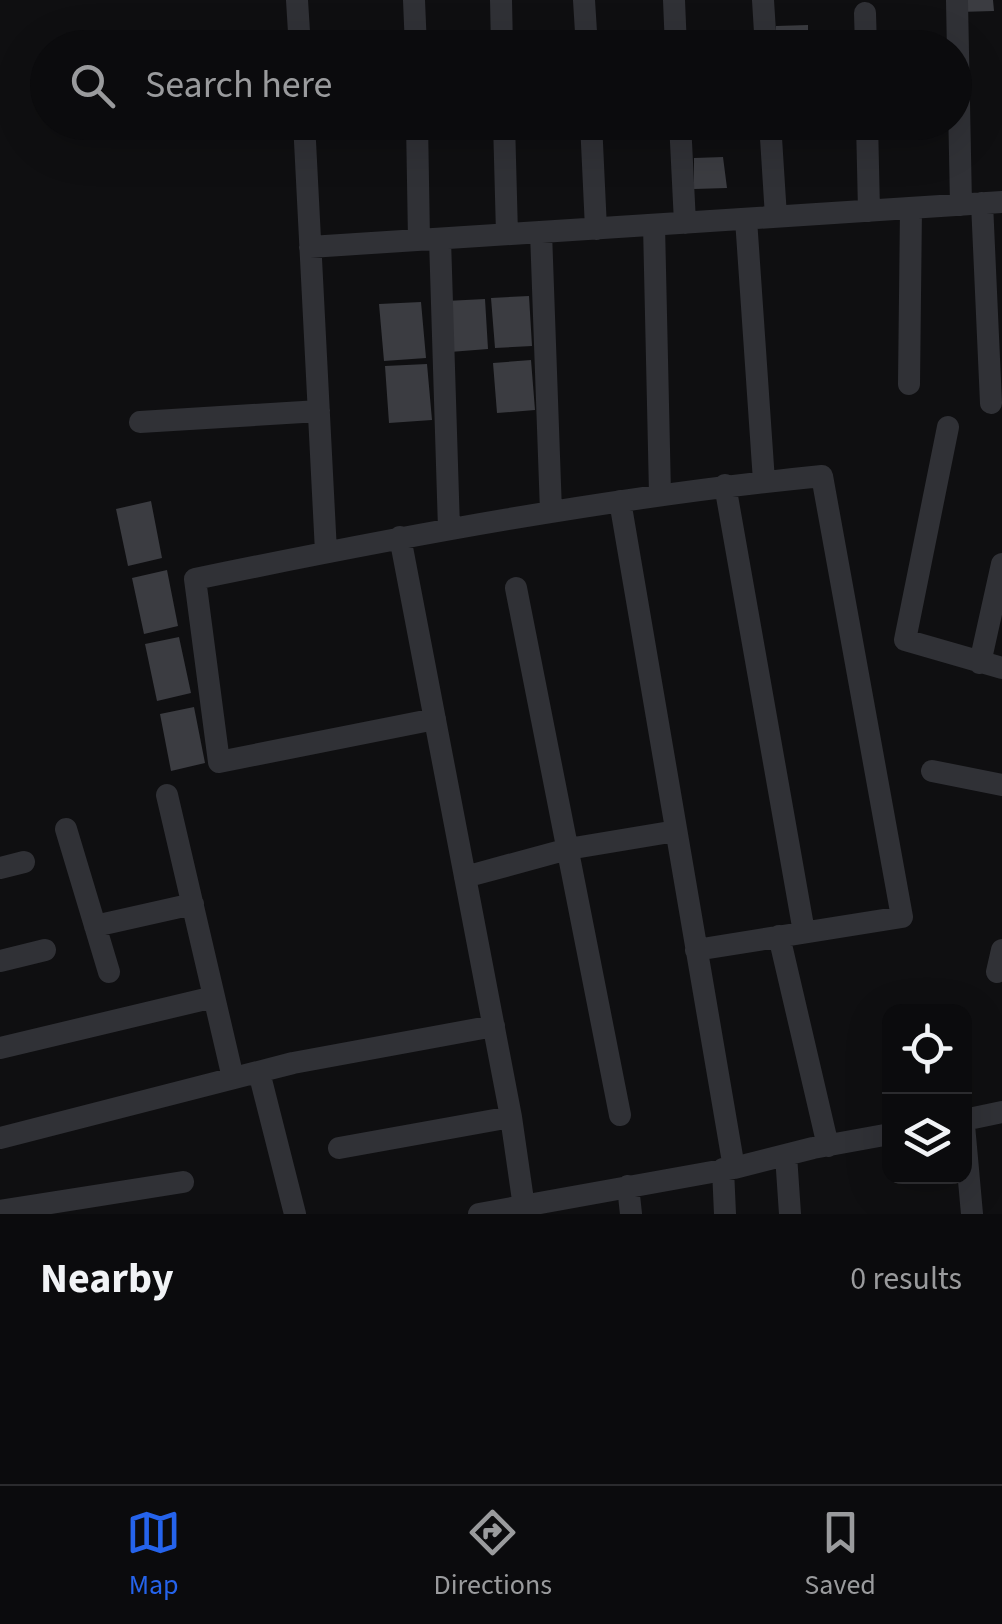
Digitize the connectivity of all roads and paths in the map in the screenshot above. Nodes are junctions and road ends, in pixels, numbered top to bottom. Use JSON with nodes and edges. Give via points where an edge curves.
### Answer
{"nodes":[{"id":1,"x":297,"y":0,"type":"edge"},
{"id":2,"x":414,"y":0,"type":"edge"},
{"id":3,"x":501,"y":0,"type":"edge"},
{"id":4,"x":584,"y":0,"type":"edge"},
{"id":5,"x":674,"y":0,"type":"edge"},
{"id":6,"x":763,"y":0,"type":"edge"},
{"id":7,"x":956,"y":1,"type":"edge"},
{"id":8,"x":865,"y":13,"type":"dead end"},
{"id":9,"x":299,"y":30,"type":"edge"},
{"id":10,"x":415,"y":30,"type":"edge"},
{"id":11,"x":502,"y":30,"type":"edge"},
{"id":12,"x":586,"y":30,"type":"edge"},
{"id":13,"x":675,"y":30,"type":"edge"},
{"id":14,"x":765,"y":30,"type":"edge"},
{"id":15,"x":865,"y":30,"type":"edge"},
{"id":16,"x":960,"y":30,"type":"edge"},
{"id":17,"x":972,"y":130,"type":"edge"},
{"id":18,"x":305,"y":140,"type":"edge"},
{"id":19,"x":419,"y":140,"type":"edge"},
{"id":20,"x":505,"y":140,"type":"edge"},
{"id":21,"x":592,"y":140,"type":"edge"},
{"id":22,"x":681,"y":140,"type":"edge"},
{"id":23,"x":771,"y":140,"type":"edge"},
{"id":24,"x":867,"y":140,"type":"edge"},
{"id":25,"x":981,"y":203,"type":"edge"},
{"id":26,"x":910,"y":208,"type":"junction"},
{"id":27,"x":869,"y":211,"type":"junction"},
{"id":28,"x":776,"y":217,"type":"junction"},
{"id":29,"x":746,"y":219,"type":"junction"},
{"id":30,"x":684,"y":223,"type":"junction"},
{"id":31,"x":654,"y":225,"type":"junction"},
{"id":32,"x":596,"y":228,"type":"junction"},
{"id":33,"x":541,"y":232,"type":"junction"},
{"id":34,"x":508,"y":234,"type":"junction"},
{"id":35,"x":429,"y":240,"type":"junction"},
{"id":36,"x":310,"y":247,"type":"junction"},
{"id":37,"x":909,"y":384,"type":"dead end"},
{"id":38,"x":991,"y":403,"type":"dead end"},
{"id":39,"x":319,"y":411,"type":"junction"},
{"id":40,"x":140,"y":422,"type":"dead end"},
{"id":41,"x":948,"y":427,"type":"dead end"},
{"id":42,"x":764,"y":482,"type":"junction"},
{"id":43,"x":724,"y":485,"type":"junction"},
{"id":44,"x":660,"y":494,"type":"junction"},
{"id":45,"x":620,"y":501,"type":"junction"},
{"id":46,"x":551,"y":512,"type":"junction"},
{"id":47,"x":448,"y":528,"type":"junction"},
{"id":48,"x":400,"y":536,"type":"junction"},
{"id":49,"x":326,"y":552,"type":"junction"},
{"id":50,"x":1002,"y":564,"type":"edge"},
{"id":51,"x":516,"y":588,"type":"dead end"},
{"id":52,"x":991,"y":665,"type":"edge"},
{"id":53,"x":435,"y":719,"type":"junction"},
{"id":54,"x":932,"y":771,"type":"dead end"},
{"id":55,"x":1002,"y":785,"type":"edge"},
{"id":56,"x":167,"y":795,"type":"dead end"},
{"id":57,"x":66,"y":829,"type":"dead end"},
{"id":58,"x":676,"y":831,"type":"junction"},
{"id":59,"x":568,"y":849,"type":"junction"},
{"id":60,"x":24,"y":862,"type":"dead end"},
{"id":61,"x":0,"y":868,"type":"edge"},
{"id":62,"x":465,"y":876,"type":"junction"},
{"id":63,"x":193,"y":904,"type":"junction"},
{"id":64,"x":95,"y":926,"type":"junction"},
{"id":65,"x":804,"y":932,"type":"junction"},
{"id":66,"x":780,"y":936,"type":"junction"},
{"id":67,"x":45,"y":950,"type":"dead end"},
{"id":68,"x":696,"y":950,"type":"junction"},
{"id":69,"x":0,"y":961,"type":"edge"},
{"id":70,"x":109,"y":972,"type":"dead end"},
{"id":71,"x":214,"y":997,"type":"junction"},
{"id":72,"x":494,"y":1026,"type":"junction"},
{"id":73,"x":0,"y":1048,"type":"edge"},
{"id":74,"x":259,"y":1072,"type":"junction"},
{"id":75,"x":233,"y":1078,"type":"junction"},
{"id":76,"x":1002,"y":1112,"type":"edge"},
{"id":77,"x":620,"y":1114,"type":"dead end"},
{"id":78,"x":511,"y":1117,"type":"junction"},
{"id":79,"x":972,"y":1120,"type":"edge"},
{"id":80,"x":882,"y":1136,"type":"edge"},
{"id":81,"x":0,"y":1138,"type":"edge"},
{"id":82,"x":828,"y":1146,"type":"junction"},
{"id":83,"x":339,"y":1148,"type":"dead end"},
{"id":84,"x":786,"y":1155,"type":"junction"},
{"id":85,"x":728,"y":1168,"type":"junction"},
{"id":86,"x":183,"y":1182,"type":"dead end"},
{"id":87,"x":969,"y":1184,"type":"edge"},
{"id":88,"x":628,"y":1186,"type":"junction"},
{"id":89,"x":525,"y":1209,"type":"edge"},
{"id":90,"x":0,"y":1211,"type":"edge"},
{"id":91,"x":296,"y":1214,"type":"edge"},
{"id":92,"x":478,"y":1214,"type":"edge"},
{"id":93,"x":631,"y":1214,"type":"edge"},
{"id":94,"x":726,"y":1214,"type":"edge"},
{"id":95,"x":790,"y":1214,"type":"edge"},
{"id":96,"x":972,"y":1214,"type":"edge"}],
"edges":[{"from":1,"to":9,"type":"street"},
{"from":2,"to":10,"type":"street"},
{"from":3,"to":11,"type":"street"},
{"from":4,"to":12,"type":"street"},
{"from":5,"to":13,"type":"street"},
{"from":6,"to":14,"type":"street"},
{"from":7,"to":16,"type":"street"},
{"from":8,"to":15,"type":"street"},
{"from":17,"to":25,"type":"street"},
{"from":18,"to":36,"type":"street"},
{"from":19,"to":35,"type":"street"},
{"from":20,"to":34,"type":"street"},
{"from":21,"to":32,"type":"street"},
{"from":22,"to":30,"type":"street"},
{"from":23,"to":28,"type":"street"},
{"from":24,"to":27,"type":"street"},
{"from":25,"to":26,"type":"street"},
{"from":25,"to":38,"type":"street"},
{"from":26,"to":27,"type":"street"},
{"from":26,"to":37,"type":"street"},
{"from":27,"to":28,"type":"street"},
{"from":28,"to":29,"type":"street"},
{"from":29,"to":30,"type":"street"},
{"from":29,"to":42,"type":"street"},
{"from":30,"to":31,"type":"street"},
{"from":31,"to":32,"type":"street"},
{"from":31,"to":44,"type":"street"},
{"from":32,"to":33,"type":"street"},
{"from":33,"to":34,"type":"street"},
{"from":33,"to":46,"type":"street"},
{"from":34,"to":35,"type":"street"},
{"from":35,"to":36,"type":"street"},
{"from":35,"to":47,"type":"street"},
{"from":36,"to":39,"type":"street"},
{"from":39,"to":40,"type":"street"},
{"from":39,"to":49,"type":"street"},
{"from":41,"to":52,"type":"street","via":[[905,640]]},
{"from":42,"to":43,"type":"street"},
{"from":42,"to":65,"type":"street","via":[[822,476],[902,917]]},
{"from":43,"to":44,"type":"street"},
{"from":43,"to":65,"type":"street"},
{"from":44,"to":45,"type":"street"},
{"from":45,"to":46,"type":"street"},
{"from":45,"to":58,"type":"street"},
{"from":46,"to":47,"type":"street"},
{"from":47,"to":48,"type":"street"},
{"from":48,"to":49,"type":"street"},
{"from":48,"to":53,"type":"street"},
{"from":49,"to":53,"type":"street","via":[[195,579],[220,762]]},
{"from":50,"to":52,"type":"street"},
{"from":51,"to":59,"type":"street"},
{"from":53,"to":62,"type":"street"},
{"from":54,"to":55,"type":"street"},
{"from":56,"to":63,"type":"street"},
{"from":57,"to":64,"type":"street"},
{"from":58,"to":59,"type":"street"},
{"from":58,"to":68,"type":"street"},
{"from":59,"to":62,"type":"street"},
{"from":59,"to":77,"type":"street"},
{"from":60,"to":61,"type":"street"},
{"from":62,"to":72,"type":"street"},
{"from":63,"to":64,"type":"street"},
{"from":63,"to":71,"type":"street"},
{"from":64,"to":70,"type":"street"},
{"from":65,"to":66,"type":"street"},
{"from":66,"to":68,"type":"street"},
{"from":66,"to":82,"type":"street"},
{"from":67,"to":69,"type":"street"},
{"from":68,"to":85,"type":"street"},
{"from":71,"to":73,"type":"street"},
{"from":71,"to":75,"type":"street"},
{"from":72,"to":74,"type":"street"},
{"from":72,"to":78,"type":"street"},
{"from":74,"to":75,"type":"street"},
{"from":74,"to":91,"type":"street"},
{"from":75,"to":81,"type":"street"},
{"from":76,"to":79,"type":"street"},
{"from":78,"to":83,"type":"street"},
{"from":78,"to":89,"type":"street"},
{"from":80,"to":82,"type":"street"},
{"from":82,"to":84,"type":"street"},
{"from":84,"to":85,"type":"street"},
{"from":84,"to":95,"type":"street"},
{"from":85,"to":88,"type":"street"},
{"from":85,"to":94,"type":"street"},
{"from":86,"to":90,"type":"street"},
{"from":87,"to":96,"type":"street"},
{"from":88,"to":89,"type":"street"},
{"from":88,"to":93,"type":"street"},
{"from":89,"to":92,"type":"street"}]}
